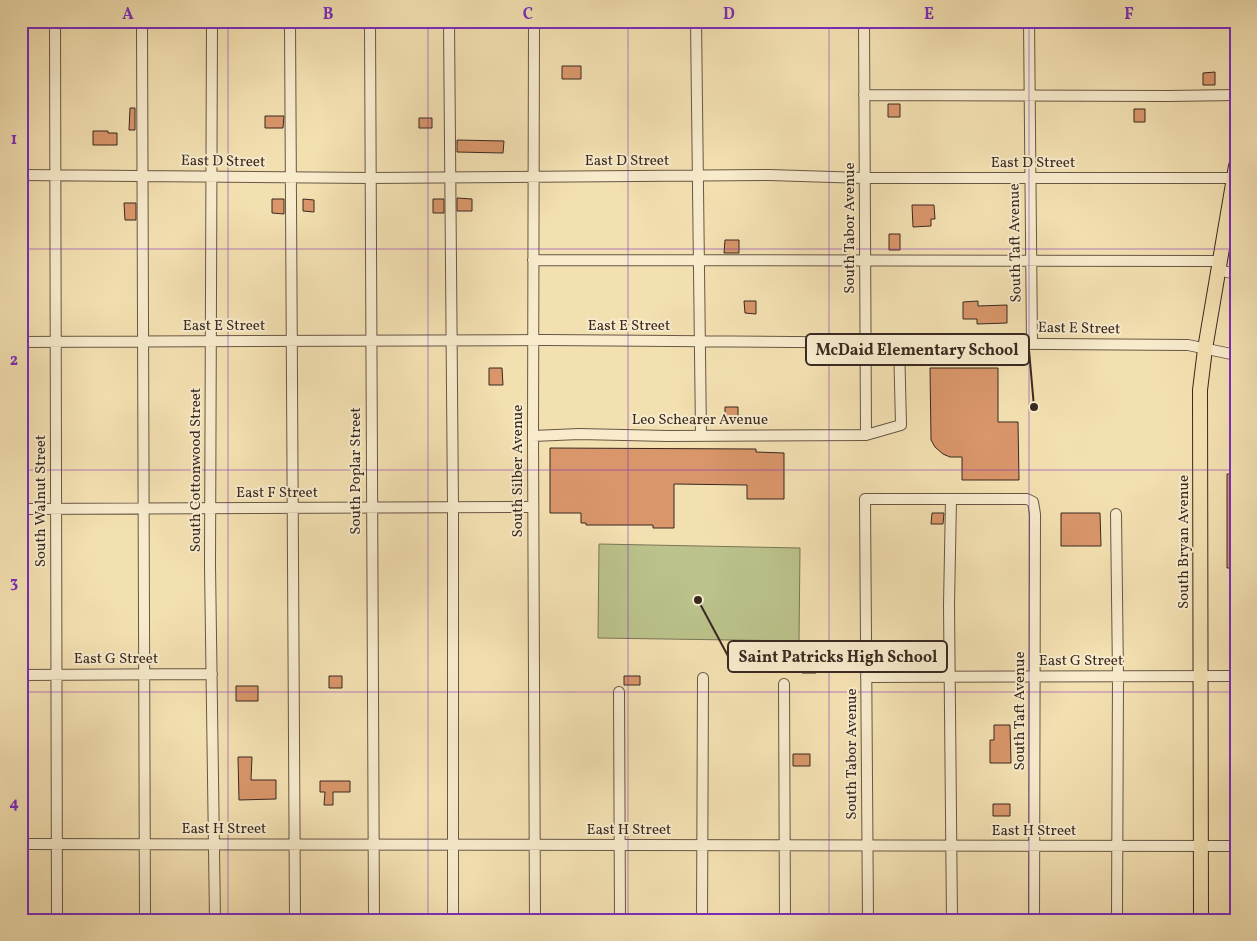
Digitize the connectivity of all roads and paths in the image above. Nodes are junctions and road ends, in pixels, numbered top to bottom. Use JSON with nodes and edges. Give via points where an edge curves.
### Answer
{"nodes":[{"id":1,"x":55,"y":21,"type":"edge"},
{"id":2,"x":142,"y":21,"type":"edge"},
{"id":3,"x":212,"y":21,"type":"edge"},
{"id":4,"x":290,"y":21,"type":"edge"},
{"id":5,"x":370,"y":21,"type":"edge"},
{"id":6,"x":449,"y":21,"type":"edge"},
{"id":7,"x":534,"y":21,"type":"edge"},
{"id":8,"x":696,"y":21,"type":"edge"},
{"id":9,"x":864,"y":21,"type":"edge"},
{"id":10,"x":1029,"y":21,"type":"edge"},
{"id":11,"x":1236,"y":94,"type":"edge"},
{"id":12,"x":864,"y":95,"type":"junction"},
{"id":13,"x":1030,"y":96,"type":"junction"},
{"id":14,"x":1235,"y":172,"type":"edge"},
{"id":15,"x":21,"y":175,"type":"edge"},
{"id":16,"x":55,"y":175,"type":"junction"},
{"id":17,"x":143,"y":176,"type":"junction"},
{"id":18,"x":698,"y":176,"type":"junction"},
{"id":19,"x":212,"y":177,"type":"junction"},
{"id":20,"x":533,"y":177,"type":"junction"},
{"id":21,"x":291,"y":178,"type":"junction"},
{"id":22,"x":370,"y":178,"type":"junction"},
{"id":23,"x":450,"y":178,"type":"junction"},
{"id":24,"x":864,"y":178,"type":"junction"},
{"id":25,"x":1030,"y":178,"type":"junction"},
{"id":26,"x":1234,"y":194,"type":"edge"},
{"id":27,"x":533,"y":260,"type":"junction"},
{"id":28,"x":699,"y":260,"type":"junction"},
{"id":29,"x":865,"y":260,"type":"junction"},
{"id":30,"x":1031,"y":260,"type":"junction"},
{"id":31,"x":1219,"y":266,"type":"junction"},
{"id":32,"x":1236,"y":274,"type":"edge"},
{"id":33,"x":533,"y":340,"type":"junction"},
{"id":34,"x":143,"y":341,"type":"junction"},
{"id":35,"x":212,"y":341,"type":"junction"},
{"id":36,"x":292,"y":341,"type":"junction"},
{"id":37,"x":371,"y":341,"type":"junction"},
{"id":38,"x":451,"y":341,"type":"junction"},
{"id":39,"x":700,"y":341,"type":"junction"},
{"id":40,"x":21,"y":342,"type":"edge"},
{"id":41,"x":55,"y":342,"type":"junction"},
{"id":42,"x":865,"y":342,"type":"junction"},
{"id":43,"x":899,"y":342,"type":"junction"},
{"id":44,"x":1032,"y":344,"type":"junction"},
{"id":45,"x":1205,"y":348,"type":"junction"},
{"id":46,"x":1236,"y":355,"type":"edge"},
{"id":47,"x":701,"y":435,"type":"junction"},
{"id":48,"x":866,"y":435,"type":"junction"},
{"id":49,"x":533,"y":436,"type":"junction"},
{"id":50,"x":951,"y":499,"type":"junction"},
{"id":51,"x":211,"y":508,"type":"junction"},
{"id":52,"x":293,"y":508,"type":"junction"},
{"id":53,"x":371,"y":508,"type":"junction"},
{"id":54,"x":453,"y":508,"type":"junction"},
{"id":55,"x":533,"y":508,"type":"junction"},
{"id":56,"x":21,"y":509,"type":"edge"},
{"id":57,"x":56,"y":509,"type":"junction"},
{"id":58,"x":143,"y":509,"type":"junction"},
{"id":59,"x":1116,"y":514,"type":"dead end"},
{"id":60,"x":56,"y":674,"type":"junction"},
{"id":61,"x":144,"y":674,"type":"junction"},
{"id":62,"x":212,"y":674,"type":"junction"},
{"id":63,"x":21,"y":675,"type":"edge"},
{"id":64,"x":950,"y":676,"type":"junction"},
{"id":65,"x":1036,"y":676,"type":"junction"},
{"id":66,"x":1118,"y":676,"type":"junction"},
{"id":67,"x":1201,"y":676,"type":"junction"},
{"id":68,"x":1236,"y":676,"type":"edge"},
{"id":69,"x":866,"y":677,"type":"junction"},
{"id":70,"x":703,"y":678,"type":"dead end"},
{"id":71,"x":784,"y":684,"type":"dead end"},
{"id":72,"x":619,"y":692,"type":"dead end"},
{"id":73,"x":21,"y":844,"type":"edge"},
{"id":74,"x":57,"y":844,"type":"junction"},
{"id":75,"x":144,"y":844,"type":"junction"},
{"id":76,"x":214,"y":845,"type":"junction"},
{"id":77,"x":294,"y":845,"type":"junction"},
{"id":78,"x":374,"y":845,"type":"junction"},
{"id":79,"x":453,"y":845,"type":"junction"},
{"id":80,"x":535,"y":845,"type":"junction"},
{"id":81,"x":619,"y":845,"type":"junction"},
{"id":82,"x":702,"y":845,"type":"junction"},
{"id":83,"x":785,"y":846,"type":"junction"},
{"id":84,"x":867,"y":846,"type":"junction"},
{"id":85,"x":951,"y":846,"type":"junction"},
{"id":86,"x":1034,"y":846,"type":"junction"},
{"id":87,"x":1116,"y":846,"type":"junction"},
{"id":88,"x":1201,"y":846,"type":"junction"},
{"id":89,"x":1236,"y":846,"type":"edge"},
{"id":90,"x":57,"y":920,"type":"edge"},
{"id":91,"x":145,"y":920,"type":"edge"},
{"id":92,"x":215,"y":920,"type":"edge"},
{"id":93,"x":295,"y":920,"type":"edge"},
{"id":94,"x":374,"y":920,"type":"edge"},
{"id":95,"x":453,"y":920,"type":"edge"},
{"id":96,"x":535,"y":920,"type":"edge"},
{"id":97,"x":620,"y":920,"type":"edge"},
{"id":98,"x":702,"y":920,"type":"edge"},
{"id":99,"x":785,"y":920,"type":"edge"},
{"id":100,"x":868,"y":920,"type":"edge"},
{"id":101,"x":952,"y":920,"type":"edge"},
{"id":102,"x":1034,"y":920,"type":"edge"},
{"id":103,"x":1117,"y":920,"type":"edge"},
{"id":104,"x":1201,"y":920,"type":"edge"}],
"edges":[{"from":1,"to":16,"type":"street","name":"South Walnut Street"},
{"from":2,"to":17,"type":"street"},
{"from":3,"to":19,"type":"street","name":"South Cottonwood Street"},
{"from":4,"to":21,"type":"street"},
{"from":5,"to":22,"type":"street","name":"South Poplar Street"},
{"from":6,"to":23,"type":"street"},
{"from":7,"to":20,"type":"street","name":"South Silber Avenue"},
{"from":8,"to":18,"type":"street"},
{"from":9,"to":12,"type":"street","name":"South Tabor Avenue"},
{"from":10,"to":13,"type":"street","name":"South Taft Avenue"},
{"from":11,"to":13,"type":"street"},
{"from":12,"to":13,"type":"street"},
{"from":12,"to":24,"type":"street","name":"South Tabor Avenue"},
{"from":13,"to":25,"type":"street","name":"South Taft Avenue"},
{"from":14,"to":25,"type":"street","name":"East D Street"},
{"from":14,"to":26,"type":"main road","name":"South Bryan Avenue"},
{"from":15,"to":16,"type":"street","name":"East D Street"},
{"from":16,"to":17,"type":"street","name":"East D Street"},
{"from":16,"to":41,"type":"street","name":"South Walnut Street"},
{"from":17,"to":19,"type":"street","name":"East D Street"},
{"from":17,"to":34,"type":"street"},
{"from":18,"to":20,"type":"street","name":"East D Street"},
{"from":18,"to":24,"type":"street","name":"East D Street"},
{"from":18,"to":28,"type":"street"},
{"from":19,"to":21,"type":"street","name":"East D Street"},
{"from":19,"to":35,"type":"street","name":"South Cottonwood Street"},
{"from":20,"to":23,"type":"street","name":"East D Street"},
{"from":20,"to":27,"type":"street","name":"South Silber Avenue"},
{"from":21,"to":22,"type":"street","name":"East D Street"},
{"from":21,"to":36,"type":"street"},
{"from":22,"to":23,"type":"street","name":"East D Street"},
{"from":22,"to":37,"type":"street","name":"South Poplar Street"},
{"from":23,"to":38,"type":"street"},
{"from":24,"to":25,"type":"street","name":"East D Street"},
{"from":24,"to":29,"type":"street","name":"South Tabor Avenue"},
{"from":25,"to":30,"type":"street","name":"South Taft Avenue"},
{"from":26,"to":31,"type":"main road","name":"South Bryan Avenue"},
{"from":27,"to":28,"type":"street"},
{"from":27,"to":33,"type":"street","name":"South Silber Avenue"},
{"from":28,"to":29,"type":"street"},
{"from":28,"to":39,"type":"street"},
{"from":29,"to":30,"type":"street"},
{"from":29,"to":42,"type":"street","name":"South Tabor Avenue"},
{"from":30,"to":31,"type":"street"},
{"from":30,"to":44,"type":"street","name":"South Taft Avenue"},
{"from":31,"to":32,"type":"street"},
{"from":31,"to":45,"type":"main road","name":"South Bryan Avenue"},
{"from":33,"to":38,"type":"street","name":"East E Street"},
{"from":33,"to":39,"type":"street","name":"East E Street"},
{"from":33,"to":49,"type":"street","name":"South Silber Avenue"},
{"from":34,"to":35,"type":"street","name":"East E Street"},
{"from":34,"to":41,"type":"street","name":"East E Street"},
{"from":34,"to":58,"type":"street"},
{"from":35,"to":36,"type":"street","name":"East E Street"},
{"from":35,"to":51,"type":"street","name":"South Cottonwood Street"},
{"from":36,"to":37,"type":"street","name":"East E Street"},
{"from":36,"to":52,"type":"street"},
{"from":37,"to":38,"type":"street","name":"East E Street"},
{"from":37,"to":53,"type":"street","name":"South Poplar Street"},
{"from":38,"to":54,"type":"street"},
{"from":39,"to":42,"type":"street","name":"East E Street"},
{"from":39,"to":47,"type":"street"},
{"from":40,"to":41,"type":"street","name":"East E Street"},
{"from":41,"to":57,"type":"street","name":"South Walnut Street"},
{"from":42,"to":43,"type":"street","name":"East E Street"},
{"from":42,"to":48,"type":"street","name":"South Tabor Avenue"},
{"from":43,"to":44,"type":"street","name":"East E Street"},
{"from":43,"to":48,"type":"street","name":"Leo Schearer Avenue","via":[[901,425]]},
{"from":44,"to":45,"type":"street","name":"East E Street","via":[[1188,345]]},
{"from":45,"to":46,"type":"street","name":"East E Street"},
{"from":45,"to":67,"type":"main road","name":"South Bryan Avenue","via":[[1200,390]]},
{"from":47,"to":48,"type":"street","name":"Leo Schearer Avenue"},
{"from":47,"to":49,"type":"street","name":"Leo Schearer Avenue"},
{"from":49,"to":55,"type":"street","name":"South Silber Avenue"},
{"from":50,"to":64,"type":"street"},
{"from":50,"to":65,"type":"street","name":"South Taft Avenue","via":[[1027,499],[1033,502]]},
{"from":50,"to":69,"type":"street","name":"South Tabor Avenue","via":[[865,499]]},
{"from":51,"to":52,"type":"street","name":"East F Street"},
{"from":51,"to":58,"type":"street","name":"East F Street"},
{"from":51,"to":62,"type":"street","name":"South Cottonwood Street"},
{"from":52,"to":53,"type":"street","name":"East F Street"},
{"from":52,"to":77,"type":"street"},
{"from":53,"to":54,"type":"street","name":"East F Street"},
{"from":53,"to":78,"type":"street","name":"South Poplar Street"},
{"from":54,"to":55,"type":"street","name":"East F Street"},
{"from":54,"to":79,"type":"street"},
{"from":55,"to":80,"type":"street","name":"South Silber Avenue"},
{"from":56,"to":57,"type":"street","name":"East F Street"},
{"from":57,"to":58,"type":"street","name":"East F Street"},
{"from":57,"to":60,"type":"street","name":"South Walnut Street"},
{"from":58,"to":61,"type":"street"},
{"from":59,"to":66,"type":"street"},
{"from":60,"to":61,"type":"street","name":"East G Street"},
{"from":60,"to":63,"type":"street","name":"East G Street"},
{"from":60,"to":74,"type":"street","name":"South Walnut Street"},
{"from":61,"to":62,"type":"street","name":"East G Street"},
{"from":61,"to":75,"type":"street"},
{"from":62,"to":76,"type":"street","name":"South Cottonwood Street"},
{"from":64,"to":65,"type":"street","name":"East G Street"},
{"from":64,"to":69,"type":"street","name":"East G Street"},
{"from":64,"to":85,"type":"street"},
{"from":65,"to":66,"type":"street","name":"East G Street"},
{"from":65,"to":86,"type":"street","name":"South Taft Avenue"},
{"from":66,"to":67,"type":"street","name":"East G Street"},
{"from":66,"to":87,"type":"street"},
{"from":67,"to":68,"type":"street","name":"East G Street"},
{"from":67,"to":88,"type":"main road","name":"South Bryan Avenue"},
{"from":69,"to":84,"type":"street","name":"South Tabor Avenue"},
{"from":70,"to":82,"type":"street"},
{"from":71,"to":83,"type":"street"},
{"from":72,"to":81,"type":"street"},
{"from":73,"to":74,"type":"street","name":"East H Street"},
{"from":74,"to":75,"type":"street","name":"East H Street"},
{"from":74,"to":90,"type":"street","name":"South Walnut Street"},
{"from":75,"to":76,"type":"street","name":"East H Street"},
{"from":75,"to":91,"type":"street"},
{"from":76,"to":77,"type":"street","name":"East H Street"},
{"from":76,"to":92,"type":"street","name":"South Cottonwood Street"},
{"from":77,"to":78,"type":"street","name":"East H Street"},
{"from":77,"to":93,"type":"street"},
{"from":78,"to":79,"type":"street","name":"East H Street"},
{"from":78,"to":94,"type":"street","name":"South Poplar Street"},
{"from":79,"to":80,"type":"street","name":"East H Street"},
{"from":79,"to":95,"type":"street"},
{"from":80,"to":81,"type":"street","name":"East H Street"},
{"from":80,"to":96,"type":"street","name":"South Silber Avenue"},
{"from":81,"to":82,"type":"street","name":"East H Street"},
{"from":81,"to":97,"type":"street"},
{"from":82,"to":83,"type":"street","name":"East H Street"},
{"from":82,"to":98,"type":"street"},
{"from":83,"to":84,"type":"street","name":"East H Street"},
{"from":83,"to":99,"type":"street"},
{"from":84,"to":85,"type":"street","name":"East H Street"},
{"from":84,"to":100,"type":"street","name":"South Tabor Avenue"},
{"from":85,"to":86,"type":"street","name":"East H Street"},
{"from":85,"to":101,"type":"street"},
{"from":86,"to":87,"type":"street","name":"East H Street"},
{"from":86,"to":102,"type":"street","name":"South Taft Avenue"},
{"from":87,"to":88,"type":"street","name":"East H Street"},
{"from":87,"to":103,"type":"street"},
{"from":88,"to":89,"type":"street","name":"East H Street"},
{"from":88,"to":104,"type":"main road","name":"South Bryan Avenue"}]}
